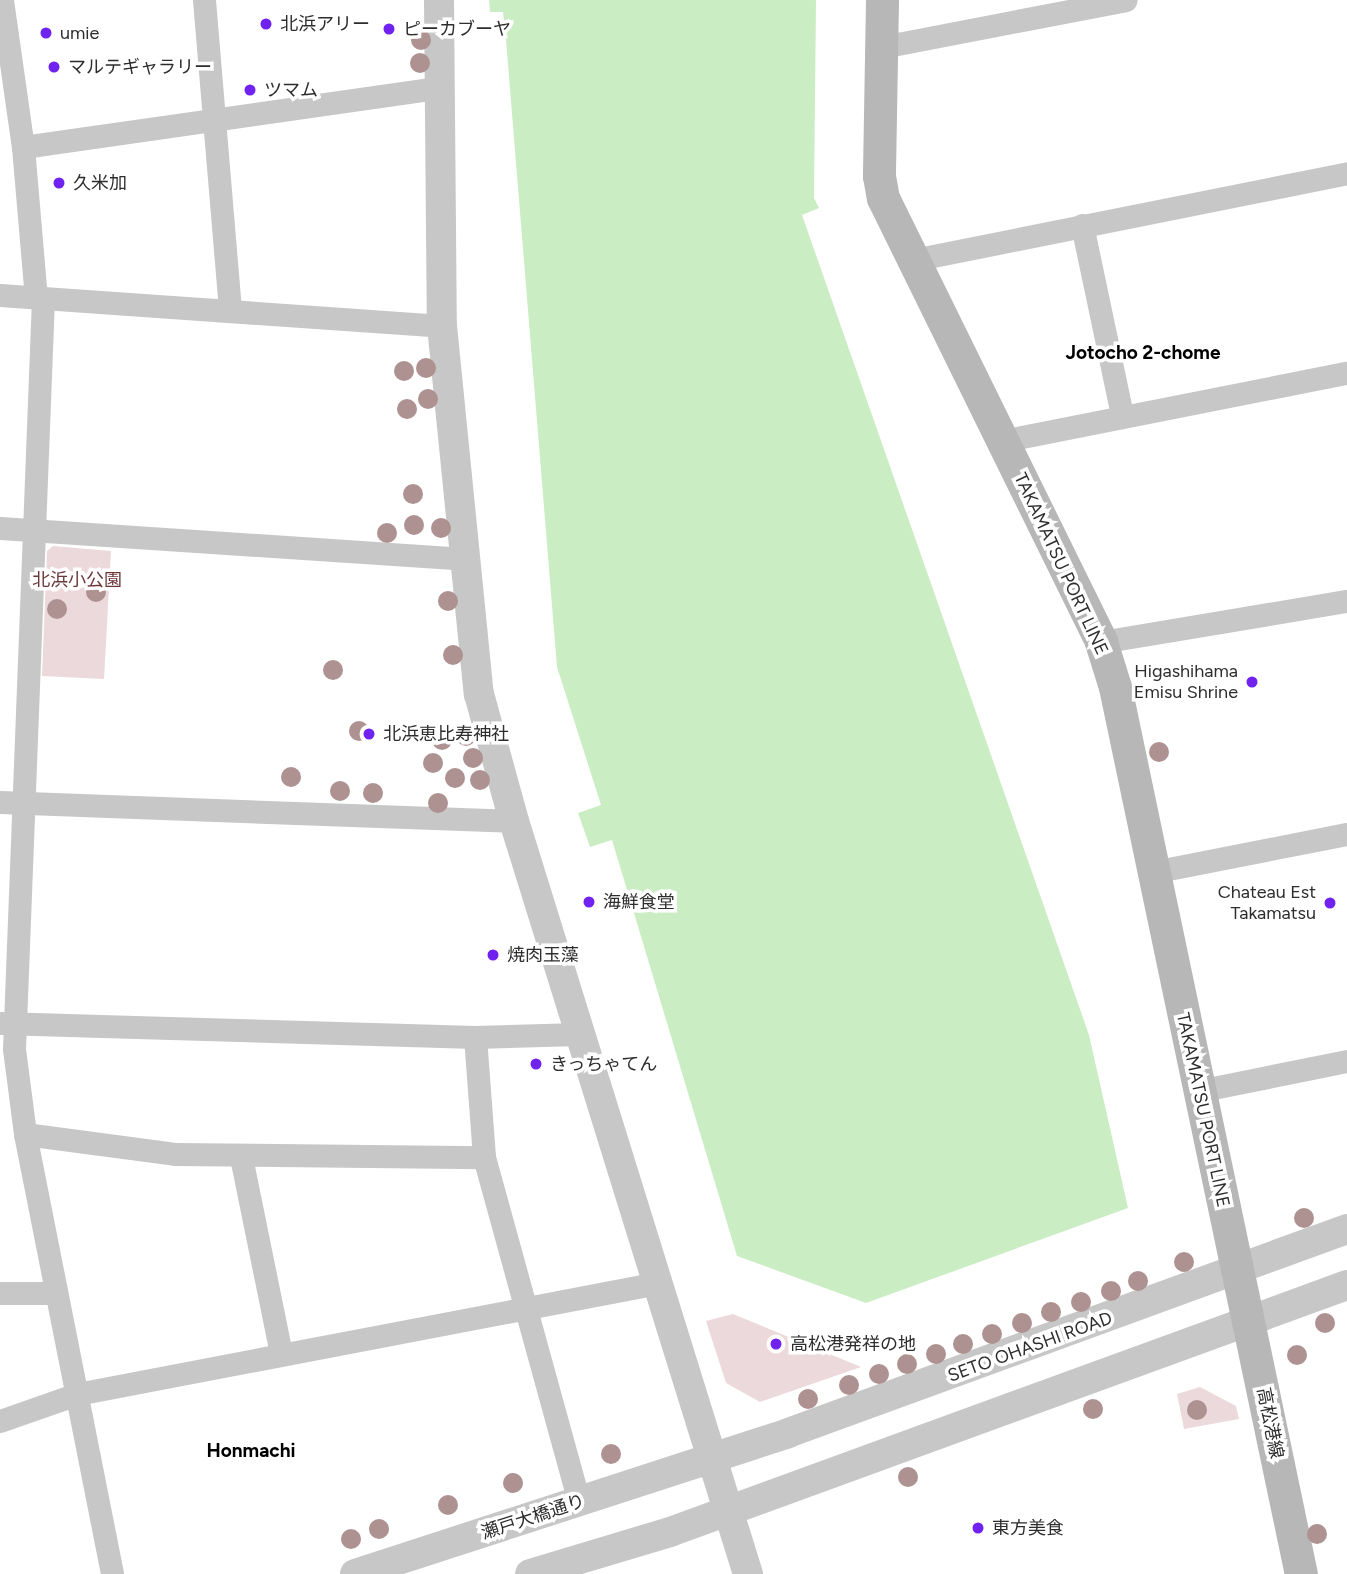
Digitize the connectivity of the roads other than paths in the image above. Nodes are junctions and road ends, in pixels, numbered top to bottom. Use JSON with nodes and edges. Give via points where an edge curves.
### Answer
{"nodes":[{"id":1,"x":2,"y":0,"type":"edge"},
{"id":2,"x":204,"y":0,"type":"edge"},
{"id":3,"x":439,"y":0,"type":"edge"},
{"id":4,"x":881,"y":0,"type":"edge"},
{"id":5,"x":1125,"y":0,"type":"edge"},
{"id":6,"x":882,"y":47,"type":"junction"},
{"id":7,"x":439,"y":88,"type":"junction"},
{"id":8,"x":216,"y":120,"type":"junction"},
{"id":9,"x":23,"y":147,"type":"junction"},
{"id":10,"x":1347,"y":173,"type":"edge"},
{"id":11,"x":1082,"y":225,"type":"junction"},
{"id":12,"x":913,"y":260,"type":"junction"},
{"id":13,"x":0,"y":295,"type":"edge"},
{"id":14,"x":40,"y":298,"type":"junction"},
{"id":15,"x":230,"y":310,"type":"junction"},
{"id":16,"x":442,"y":326,"type":"junction"},
{"id":17,"x":1347,"y":373,"type":"edge"},
{"id":18,"x":1122,"y":415,"type":"junction"},
{"id":19,"x":1002,"y":441,"type":"junction"},
{"id":20,"x":0,"y":528,"type":"edge"},
{"id":21,"x":32,"y":530,"type":"junction"},
{"id":22,"x":465,"y":559,"type":"junction"},
{"id":23,"x":1347,"y":601,"type":"edge"},
{"id":24,"x":1101,"y":642,"type":"junction"},
{"id":25,"x":0,"y":802,"type":"edge"},
{"id":26,"x":26,"y":803,"type":"junction"},
{"id":27,"x":514,"y":821,"type":"junction"},
{"id":28,"x":1347,"y":834,"type":"edge"},
{"id":29,"x":1153,"y":872,"type":"junction"},
{"id":30,"x":8,"y":1024,"type":"edge"},
{"id":31,"x":580,"y":1034,"type":"junction"},
{"id":32,"x":475,"y":1037,"type":"junction"},
{"id":33,"x":1347,"y":1061,"type":"edge"},
{"id":34,"x":1198,"y":1091,"type":"junction"},
{"id":35,"x":25,"y":1134,"type":"junction"},
{"id":36,"x":241,"y":1157,"type":"junction"},
{"id":37,"x":484,"y":1157,"type":"junction"},
{"id":38,"x":1347,"y":1229,"type":"edge"},
{"id":39,"x":1237,"y":1272,"type":"junction"},
{"id":40,"x":658,"y":1283,"type":"junction"},
{"id":41,"x":1347,"y":1285,"type":"edge"},
{"id":42,"x":0,"y":1293,"type":"edge"},
{"id":43,"x":56,"y":1293,"type":"junction"},
{"id":44,"x":525,"y":1310,"type":"junction"},
{"id":45,"x":1248,"y":1323,"type":"junction"},
{"id":46,"x":281,"y":1354,"type":"junction"},
{"id":47,"x":77,"y":1394,"type":"junction"},
{"id":48,"x":0,"y":1421,"type":"edge"},
{"id":49,"x":711,"y":1459,"type":"junction"},
{"id":50,"x":579,"y":1503,"type":"junction"},
{"id":51,"x":728,"y":1510,"type":"junction"},
{"id":52,"x":597,"y":1564,"type":"edge"},
{"id":53,"x":372,"y":1571,"type":"edge"},
{"id":54,"x":111,"y":1574,"type":"edge"},
{"id":55,"x":530,"y":1574,"type":"edge"},
{"id":56,"x":748,"y":1574,"type":"edge"},
{"id":57,"x":1301,"y":1574,"type":"edge"}],
"edges":[{"from":1,"to":9,"type":"street"},
{"from":2,"to":8,"type":"street"},
{"from":3,"to":7,"type":"street"},
{"from":4,"to":6,"type":"main road","name":"TAKAMATSU PORT LINE"},
{"from":5,"to":6,"type":"street"},
{"from":6,"to":12,"type":"main road","name":"TAKAMATSU PORT LINE","via":[[879,176],[883,198]]},
{"from":7,"to":8,"type":"street"},
{"from":7,"to":16,"type":"street"},
{"from":8,"to":9,"type":"street"},
{"from":8,"to":15,"type":"street"},
{"from":9,"to":14,"type":"street"},
{"from":10,"to":11,"type":"street"},
{"from":11,"to":12,"type":"street"},
{"from":11,"to":18,"type":"street"},
{"from":12,"to":19,"type":"main road","name":"TAKAMATSU PORT LINE"},
{"from":13,"to":14,"type":"street"},
{"from":14,"to":15,"type":"street"},
{"from":14,"to":21,"type":"street"},
{"from":15,"to":16,"type":"street"},
{"from":16,"to":22,"type":"street"},
{"from":17,"to":18,"type":"street"},
{"from":18,"to":19,"type":"street"},
{"from":19,"to":24,"type":"main road","name":"TAKAMATSU PORT LINE"},
{"from":20,"to":21,"type":"street"},
{"from":21,"to":22,"type":"street"},
{"from":21,"to":26,"type":"street"},
{"from":22,"to":27,"type":"street","via":[[479,694]]},
{"from":23,"to":24,"type":"street"},
{"from":24,"to":29,"type":"main road","name":"TAKAMATSU PORT LINE"},
{"from":25,"to":26,"type":"street"},
{"from":26,"to":27,"type":"street"},
{"from":26,"to":30,"type":"street"},
{"from":27,"to":31,"type":"street"},
{"from":28,"to":29,"type":"street"},
{"from":29,"to":34,"type":"main road","name":"TAKAMATSU PORT LINE"},
{"from":30,"to":32,"type":"street"},
{"from":30,"to":35,"type":"street"},
{"from":31,"to":32,"type":"street"},
{"from":31,"to":40,"type":"street"},
{"from":32,"to":37,"type":"street"},
{"from":33,"to":34,"type":"street"},
{"from":34,"to":39,"type":"main road","name":"TAKAMATSU PORT LINE"},
{"from":35,"to":36,"type":"street","via":[[175,1154]]},
{"from":35,"to":43,"type":"street"},
{"from":36,"to":37,"type":"street"},
{"from":36,"to":46,"type":"street"},
{"from":37,"to":44,"type":"street"},
{"from":38,"to":39,"type":"street","name":"SETO OHASHI ROAD"},
{"from":39,"to":45,"type":"main road","name":"高松港線"},
{"from":39,"to":49,"type":"street","name":"SETO OHASHI ROAD"},
{"from":40,"to":44,"type":"street"},
{"from":40,"to":49,"type":"street"},
{"from":41,"to":45,"type":"street"},
{"from":42,"to":43,"type":"street"},
{"from":43,"to":47,"type":"street"},
{"from":44,"to":46,"type":"street"},
{"from":44,"to":50,"type":"street"},
{"from":45,"to":51,"type":"street"},
{"from":45,"to":57,"type":"main road","name":"高松港線"},
{"from":46,"to":47,"type":"street"},
{"from":47,"to":48,"type":"street"},
{"from":47,"to":54,"type":"street"},
{"from":49,"to":50,"type":"street","name":"瀬戸大橋通り"},
{"from":49,"to":51,"type":"street"},
{"from":50,"to":53,"type":"street","name":"瀬戸大橋通り"},
{"from":51,"to":52,"type":"street"},
{"from":51,"to":56,"type":"street"},
{"from":52,"to":55,"type":"street"}]}
